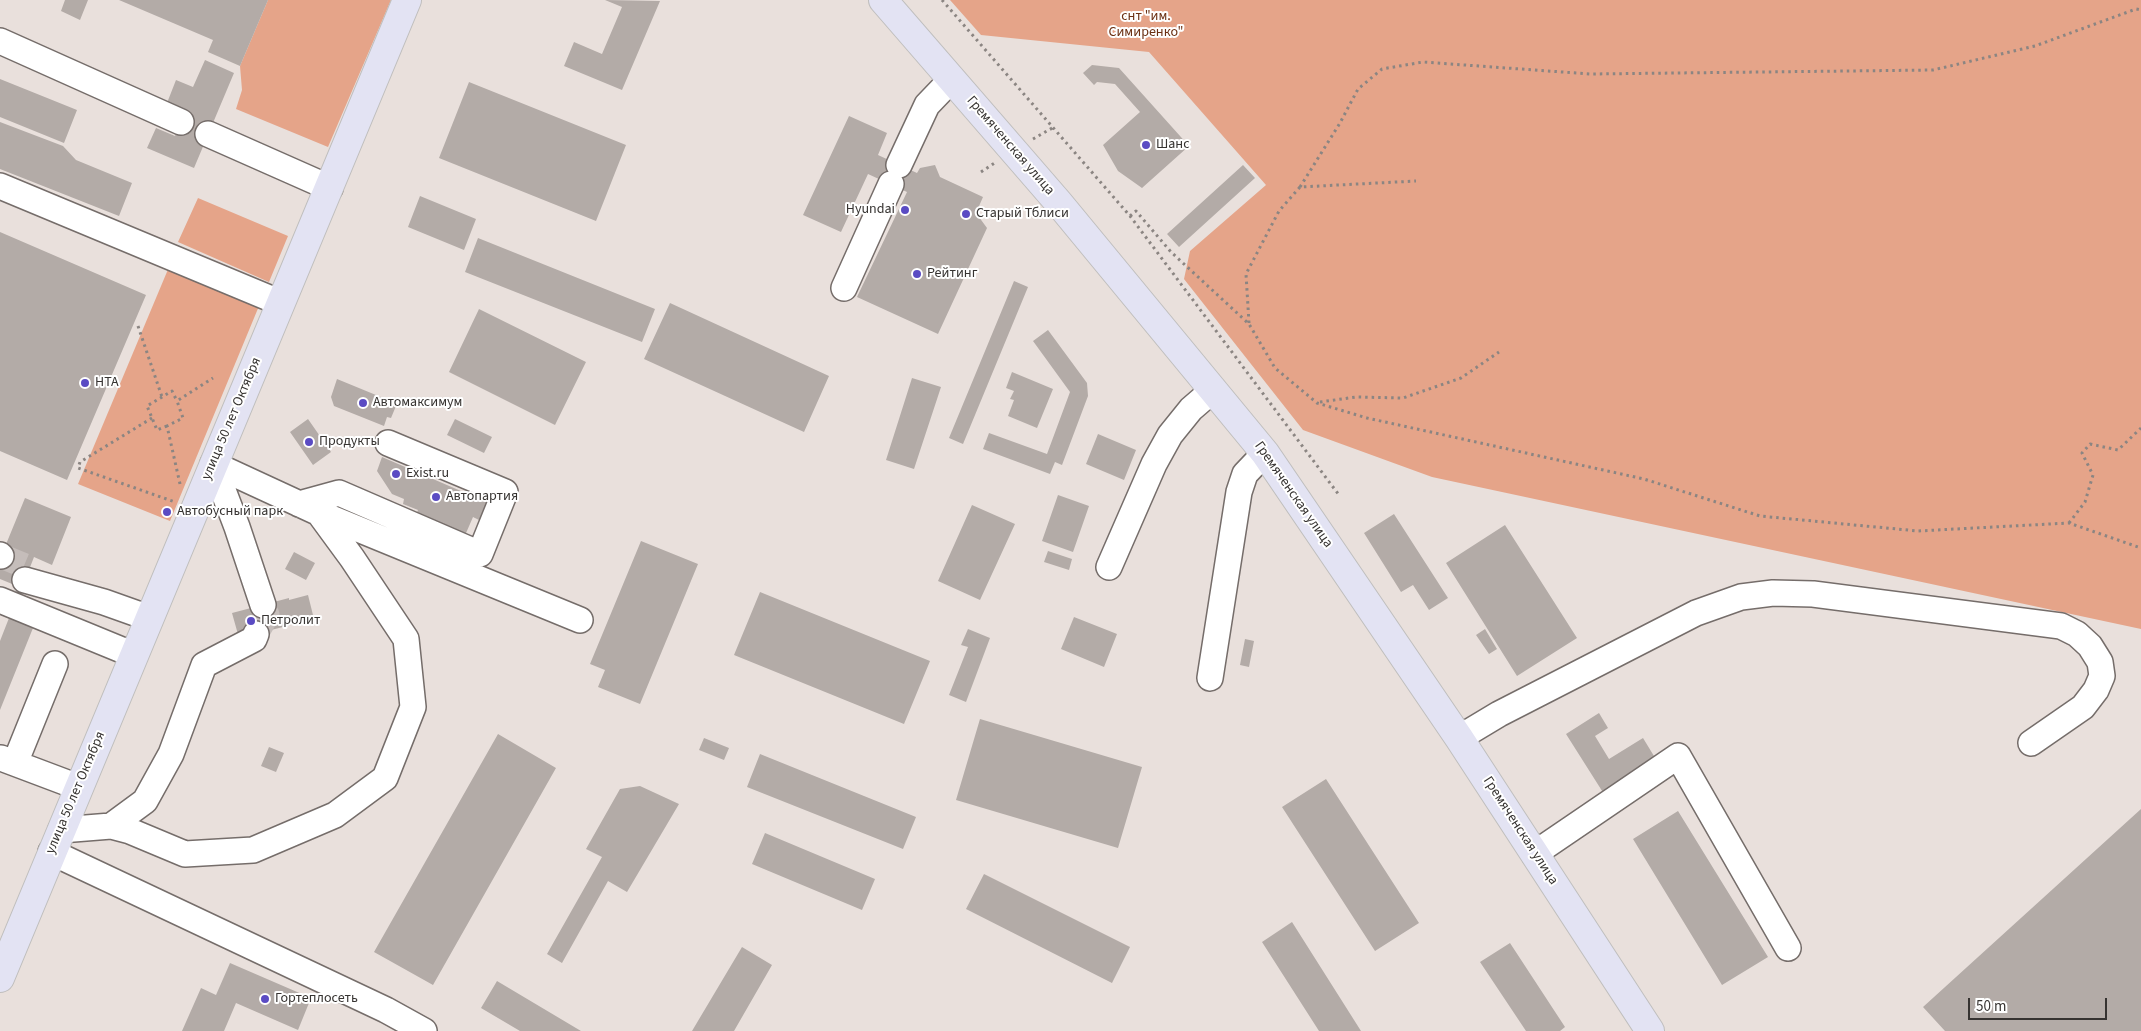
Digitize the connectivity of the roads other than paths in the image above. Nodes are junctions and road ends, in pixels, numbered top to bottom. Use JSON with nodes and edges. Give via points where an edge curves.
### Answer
{"nodes":[{"id":1,"x":408,"y":0,"type":"edge"},
{"id":2,"x":883,"y":0,"type":"edge"},
{"id":3,"x":0,"y":41,"type":"edge"},
{"id":4,"x":951,"y":80,"type":"junction"},
{"id":5,"x":181,"y":122,"type":"dead end"},
{"id":6,"x":208,"y":134,"type":"dead end"},
{"id":7,"x":0,"y":186,"type":"edge"},
{"id":8,"x":330,"y":188,"type":"junction"},
{"id":9,"x":844,"y":288,"type":"dead end"},
{"id":10,"x":281,"y":303,"type":"junction"},
{"id":11,"x":1213,"y":390,"type":"junction"},
{"id":12,"x":388,"y":443,"type":"dead end"},
{"id":13,"x":1265,"y":453,"type":"junction"},
{"id":14,"x":213,"y":464,"type":"junction"},
{"id":15,"x":309,"y":508,"type":"junction"},
{"id":16,"x":1109,"y":568,"type":"dead end"},
{"id":17,"x":27,"y":574,"type":"tunnel mouth"},
{"id":18,"x":0,"y":600,"type":"edge"},
{"id":19,"x":263,"y":604,"type":"tunnel mouth"},
{"id":20,"x":149,"y":618,"type":"junction"},
{"id":21,"x":580,"y":620,"type":"dead end"},
{"id":22,"x":256,"y":634,"type":"tunnel mouth"},
{"id":23,"x":134,"y":655,"type":"junction"},
{"id":24,"x":55,"y":664,"type":"dead end"},
{"id":25,"x":1210,"y":678,"type":"dead end"},
{"id":26,"x":1458,"y":738,"type":"junction"},
{"id":27,"x":2031,"y":743,"type":"dead end"},
{"id":28,"x":8,"y":760,"type":"edge"},
{"id":29,"x":78,"y":787,"type":"junction"},
{"id":30,"x":111,"y":826,"type":"junction"},
{"id":31,"x":56,"y":841,"type":"junction"},
{"id":32,"x":1534,"y":854,"type":"junction"},
{"id":33,"x":1788,"y":948,"type":"dead end"},
{"id":34,"x":0,"y":978,"type":"edge"},
{"id":35,"x":424,"y":1031,"type":"edge"},
{"id":36,"x":1650,"y":1031,"type":"edge"}],
"edges":[{"from":1,"to":8,"type":"main road","name":"улица 50 лет Октября"},
{"from":2,"to":4,"type":"main road","name":"Гремяченская улица"},
{"from":3,"to":5,"type":"street"},
{"from":4,"to":9,"type":"street","via":[[927,105]]},
{"from":4,"to":11,"type":"main road","name":"Гремяченская улица","via":[[1064,208]]},
{"from":6,"to":8,"type":"street"},
{"from":7,"to":10,"type":"street"},
{"from":8,"to":10,"type":"main road","name":"улица 50 лет Октября"},
{"from":10,"to":14,"type":"main road","name":"улица 50 лет Октября"},
{"from":11,"to":13,"type":"main road","name":"Гремяченская улица"},
{"from":11,"to":16,"type":"street","via":[[1191,409],[1170,435]]},
{"from":12,"to":15,"type":"street","via":[[506,492],[480,554],[339,493]]},
{"from":13,"to":25,"type":"street","via":[[1245,474],[1239,492]]},
{"from":13,"to":26,"type":"main road","name":"Гремяченская улица"},
{"from":14,"to":15,"type":"street"},
{"from":14,"to":19,"type":"street"},
{"from":14,"to":20,"type":"main road","name":"улица 50 лет Октября"},
{"from":15,"to":21,"type":"street"},
{"from":15,"to":30,"type":"street","via":[[352,558],[406,639],[413,706],[385,778],[335,815],[253,850],[185,854]]},
{"from":17,"to":20,"type":"street"},
{"from":18,"to":23,"type":"street"},
{"from":20,"to":23,"type":"main road","name":"улица 50 лет Октября"},
{"from":22,"to":30,"type":"street","via":[[254,639],[204,665],[171,754],[145,802]]},
{"from":23,"to":29,"type":"main road","name":"улица 50 лет Октября"},
{"from":24,"to":28,"type":"street"},
{"from":26,"to":27,"type":"street","via":[[1696,613],[1741,597],[1773,593],[1813,594],[2061,626],[2077,634],[2100,662],[2102,676],[2083,707]]},
{"from":26,"to":32,"type":"main road","name":"Гремяченская улица"},
{"from":28,"to":29,"type":"street"},
{"from":29,"to":31,"type":"main road","name":"улица 50 лет Октября"},
{"from":30,"to":31,"type":"street"},
{"from":31,"to":34,"type":"main road","name":"улица 50 лет Октября"},
{"from":31,"to":35,"type":"street"},
{"from":32,"to":33,"type":"street","via":[[1678,756]]},
{"from":32,"to":36,"type":"main road","name":"Гремяченская улица"}]}
